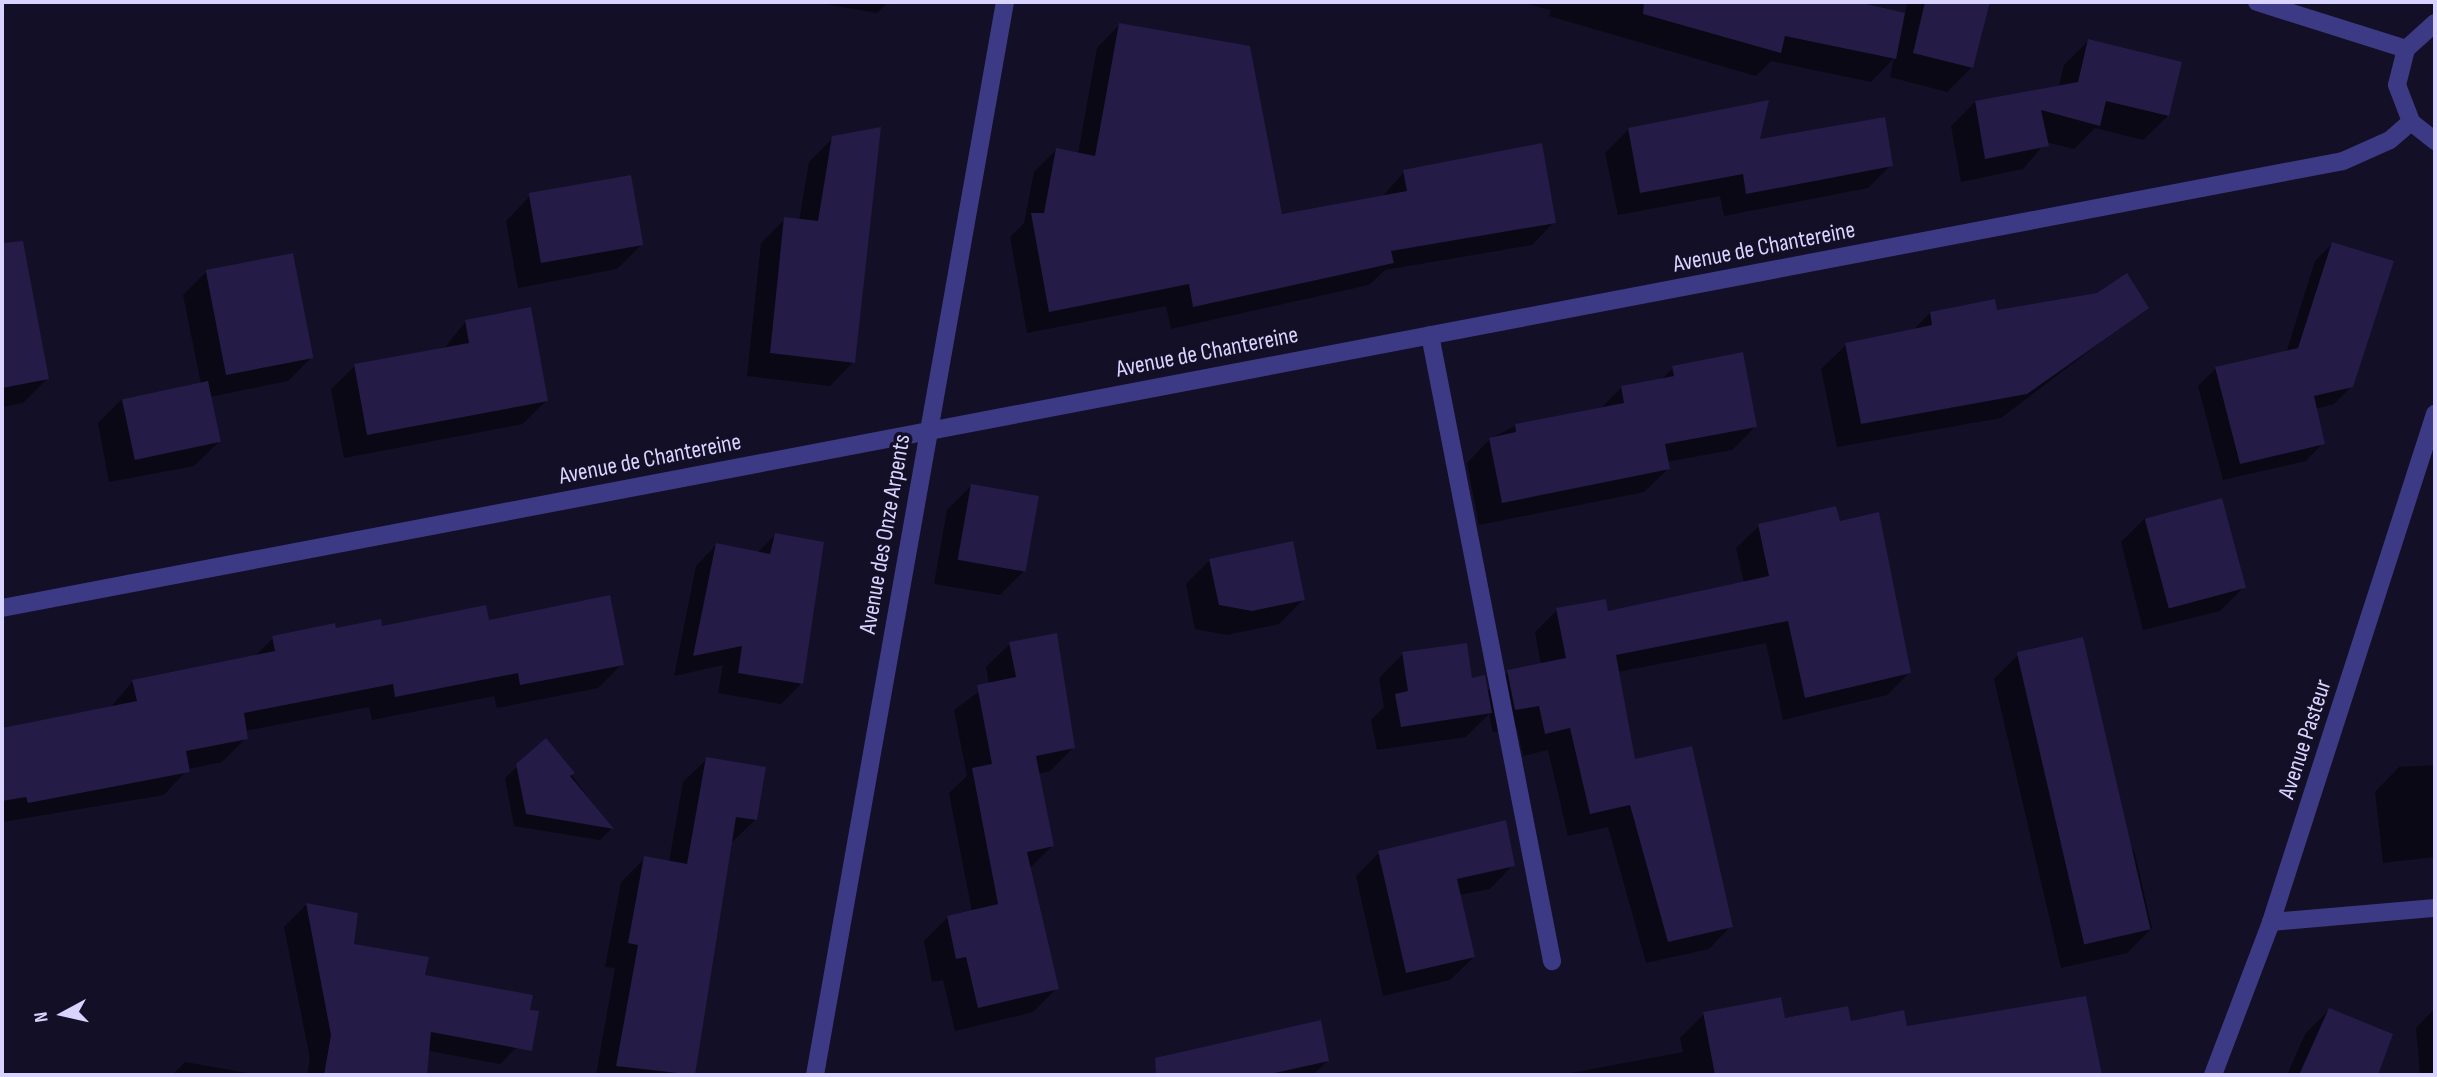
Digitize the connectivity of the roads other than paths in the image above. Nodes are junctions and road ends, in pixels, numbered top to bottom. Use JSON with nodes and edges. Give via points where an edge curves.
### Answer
{"nodes":[{"id":1,"x":1005,"y":2,"type":"edge"},
{"id":2,"x":2257,"y":2,"type":"edge"},
{"id":3,"x":2435,"y":23,"type":"edge"},
{"id":4,"x":2406,"y":49,"type":"junction"},
{"id":5,"x":2410,"y":121,"type":"junction"},
{"id":6,"x":2435,"y":141,"type":"edge"},
{"id":7,"x":1430,"y":335,"type":"junction"},
{"id":8,"x":2435,"y":414,"type":"edge"},
{"id":9,"x":928,"y":431,"type":"junction"},
{"id":10,"x":2,"y":608,"type":"edge"},
{"id":11,"x":2435,"y":908,"type":"edge"},
{"id":12,"x":2271,"y":922,"type":"junction"},
{"id":13,"x":1552,"y":961,"type":"dead end"},
{"id":14,"x":815,"y":1075,"type":"edge"},
{"id":15,"x":2213,"y":1075,"type":"edge"}],
"edges":[{"from":1,"to":9,"type":"street","name":"Avenue des Onze Arpents"},
{"from":2,"to":4,"type":"street"},
{"from":3,"to":4,"type":"street"},
{"from":4,"to":5,"type":"street","via":[[2398,85]]},
{"from":5,"to":6,"type":"street"},
{"from":5,"to":7,"type":"street","name":"Avenue de Chantereine","via":[[2390,140],[2343,161]]},
{"from":7,"to":9,"type":"street","name":"Avenue de Chantereine"},
{"from":7,"to":13,"type":"street"},
{"from":8,"to":12,"type":"street","name":"Avenue Pasteur"},
{"from":9,"to":10,"type":"street","name":"Avenue de Chantereine"},
{"from":9,"to":14,"type":"street","name":"Avenue des Onze Arpents"},
{"from":11,"to":12,"type":"street"},
{"from":12,"to":15,"type":"street","name":"Avenue Pasteur"}]}
